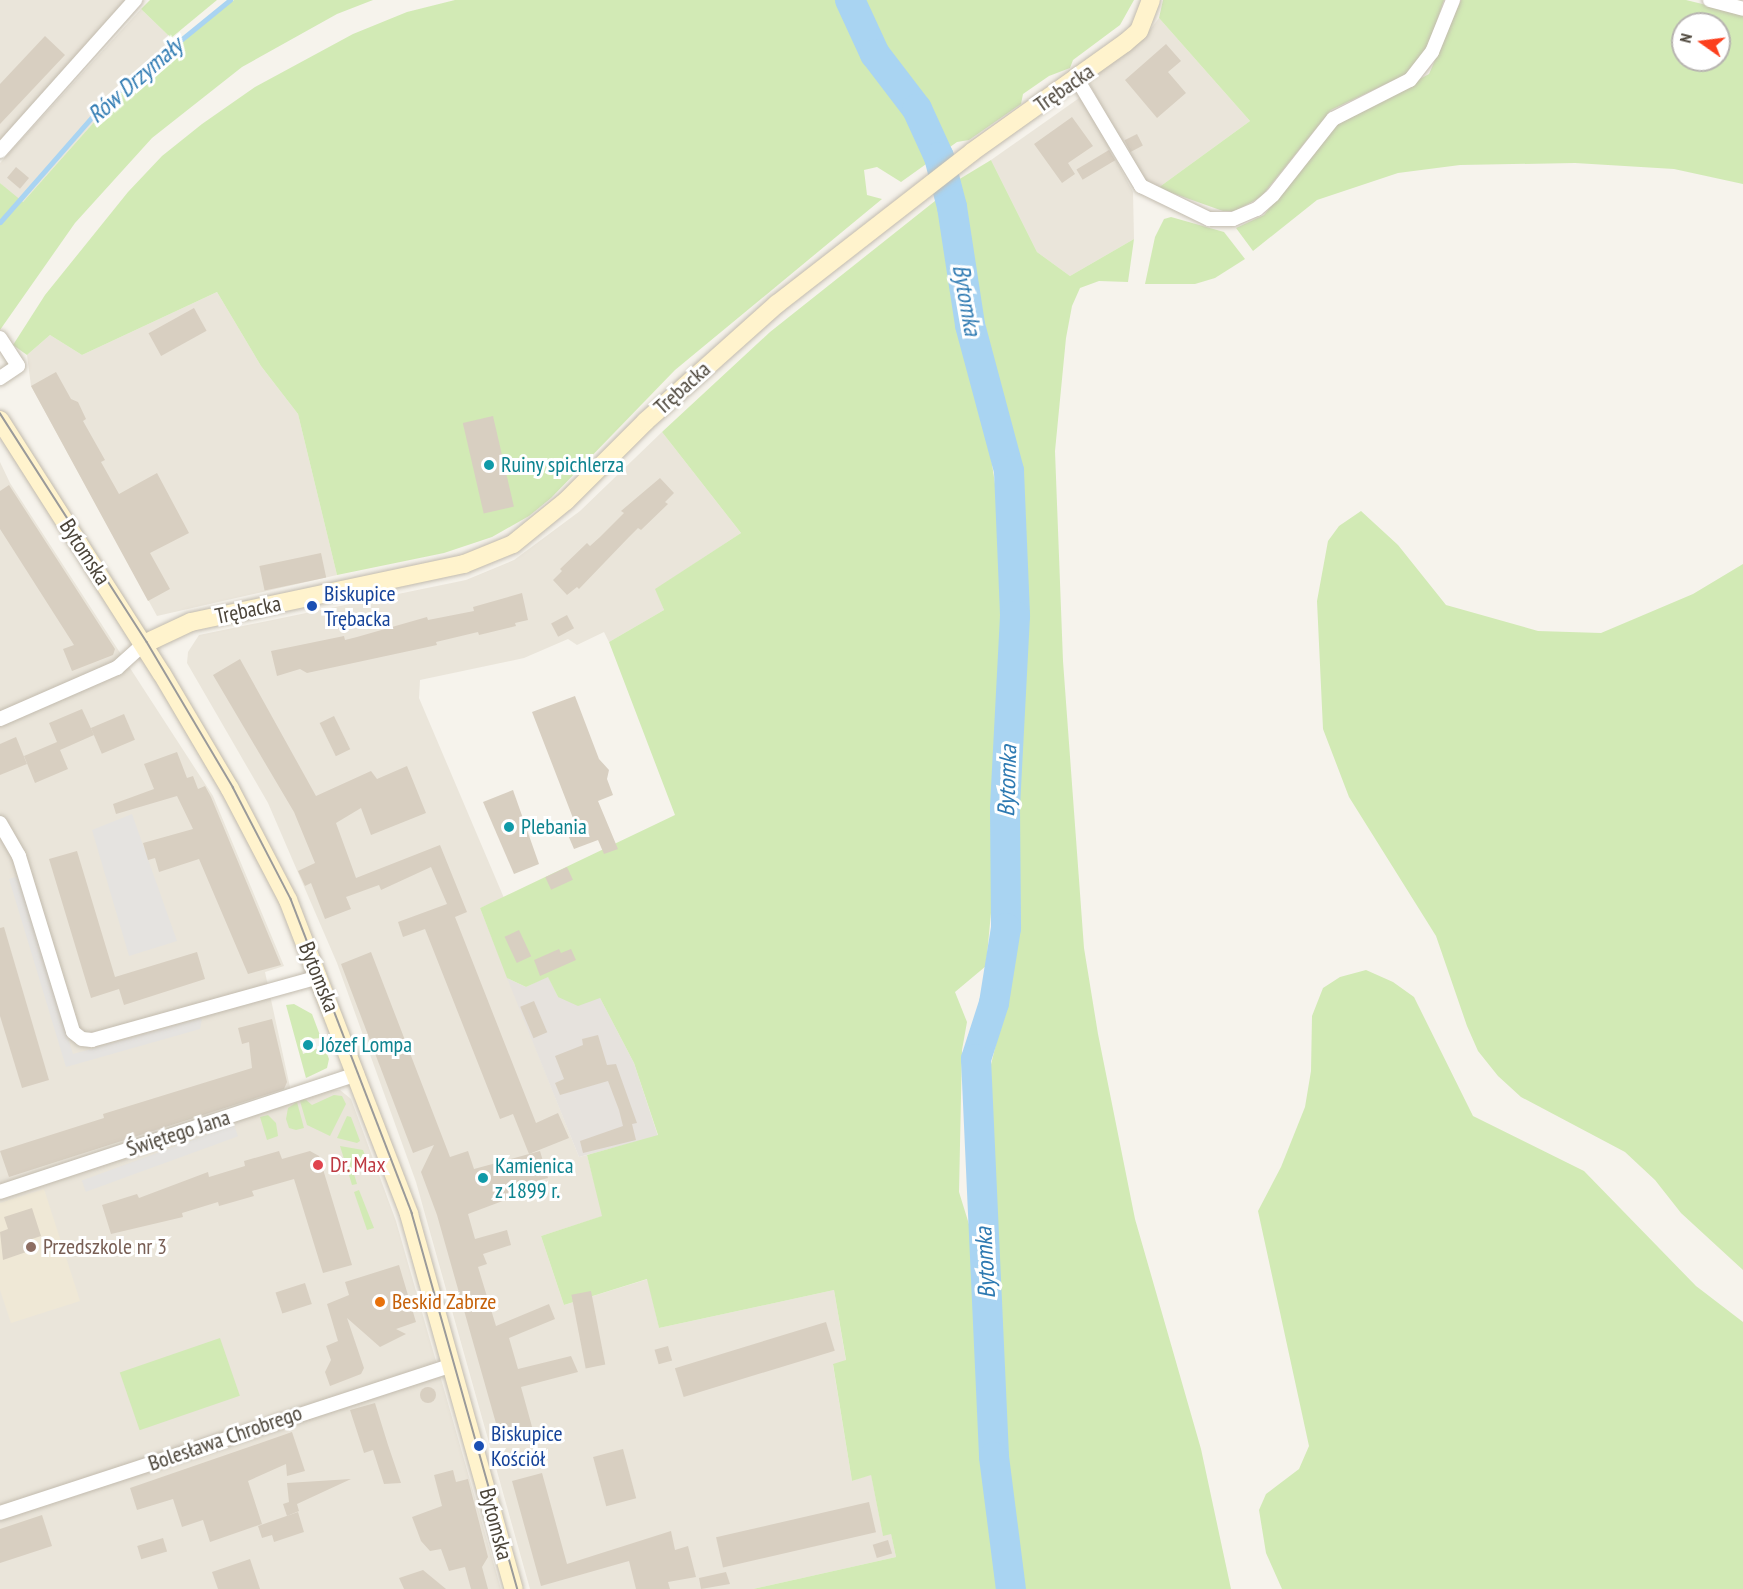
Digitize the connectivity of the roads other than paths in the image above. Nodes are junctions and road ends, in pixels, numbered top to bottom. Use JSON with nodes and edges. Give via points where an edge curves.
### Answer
{"nodes":[{"id":1,"x":135,"y":0,"type":"edge"},
{"id":2,"x":1151,"y":0,"type":"edge"},
{"id":3,"x":1453,"y":0,"type":"edge"},
{"id":4,"x":1710,"y":0,"type":"edge"},
{"id":5,"x":1743,"y":9,"type":"edge"},
{"id":6,"x":1077,"y":80,"type":"junction"},
{"id":7,"x":0,"y":151,"type":"edge"},
{"id":8,"x":0,"y":338,"type":"edge"},
{"id":9,"x":0,"y":378,"type":"edge"},
{"id":10,"x":0,"y":420,"type":"edge"},
{"id":11,"x":144,"y":644,"type":"junction"},
{"id":12,"x":0,"y":719,"type":"edge"},
{"id":13,"x":0,"y":823,"type":"edge"},
{"id":14,"x":319,"y":977,"type":"junction"},
{"id":15,"x":357,"y":1074,"type":"junction"},
{"id":16,"x":0,"y":1191,"type":"edge"},
{"id":17,"x":452,"y":1365,"type":"junction"},
{"id":18,"x":0,"y":1513,"type":"edge"},
{"id":19,"x":514,"y":1589,"type":"edge"}],
"edges":[{"from":1,"to":7,"type":"street"},
{"from":2,"to":6,"type":"street","name":"Trębacka","via":[[1139,31]]},
{"from":3,"to":6,"type":"street","via":[[1432,52],[1410,80],[1333,118],[1273,195],[1257,209],[1233,219],[1209,219],[1142,186]]},
{"from":4,"to":5,"type":"street"},
{"from":6,"to":11,"type":"street","name":"Trębacka","via":[[972,152],[777,304],[646,421],[557,509],[513,544],[464,564],[191,622]]},
{"from":8,"to":9,"type":"street","via":[[18,366]]},
{"from":10,"to":11,"type":"street","name":"Bytomska"},
{"from":11,"to":12,"type":"street","via":[[117,668]]},
{"from":11,"to":14,"type":"street","name":"Bytomska","via":[[261,844]]},
{"from":13,"to":14,"type":"street","via":[[19,856],[73,1032],[82,1039],[92,1040]]},
{"from":14,"to":15,"type":"street","name":"Bytomska"},
{"from":15,"to":16,"type":"street","name":"Świętego Jana"},
{"from":15,"to":17,"type":"street","name":"Bytomska","via":[[409,1214]]},
{"from":17,"to":18,"type":"street","name":"Bolesława Chrobrego"},
{"from":17,"to":19,"type":"street","name":"Bytomska"}]}
